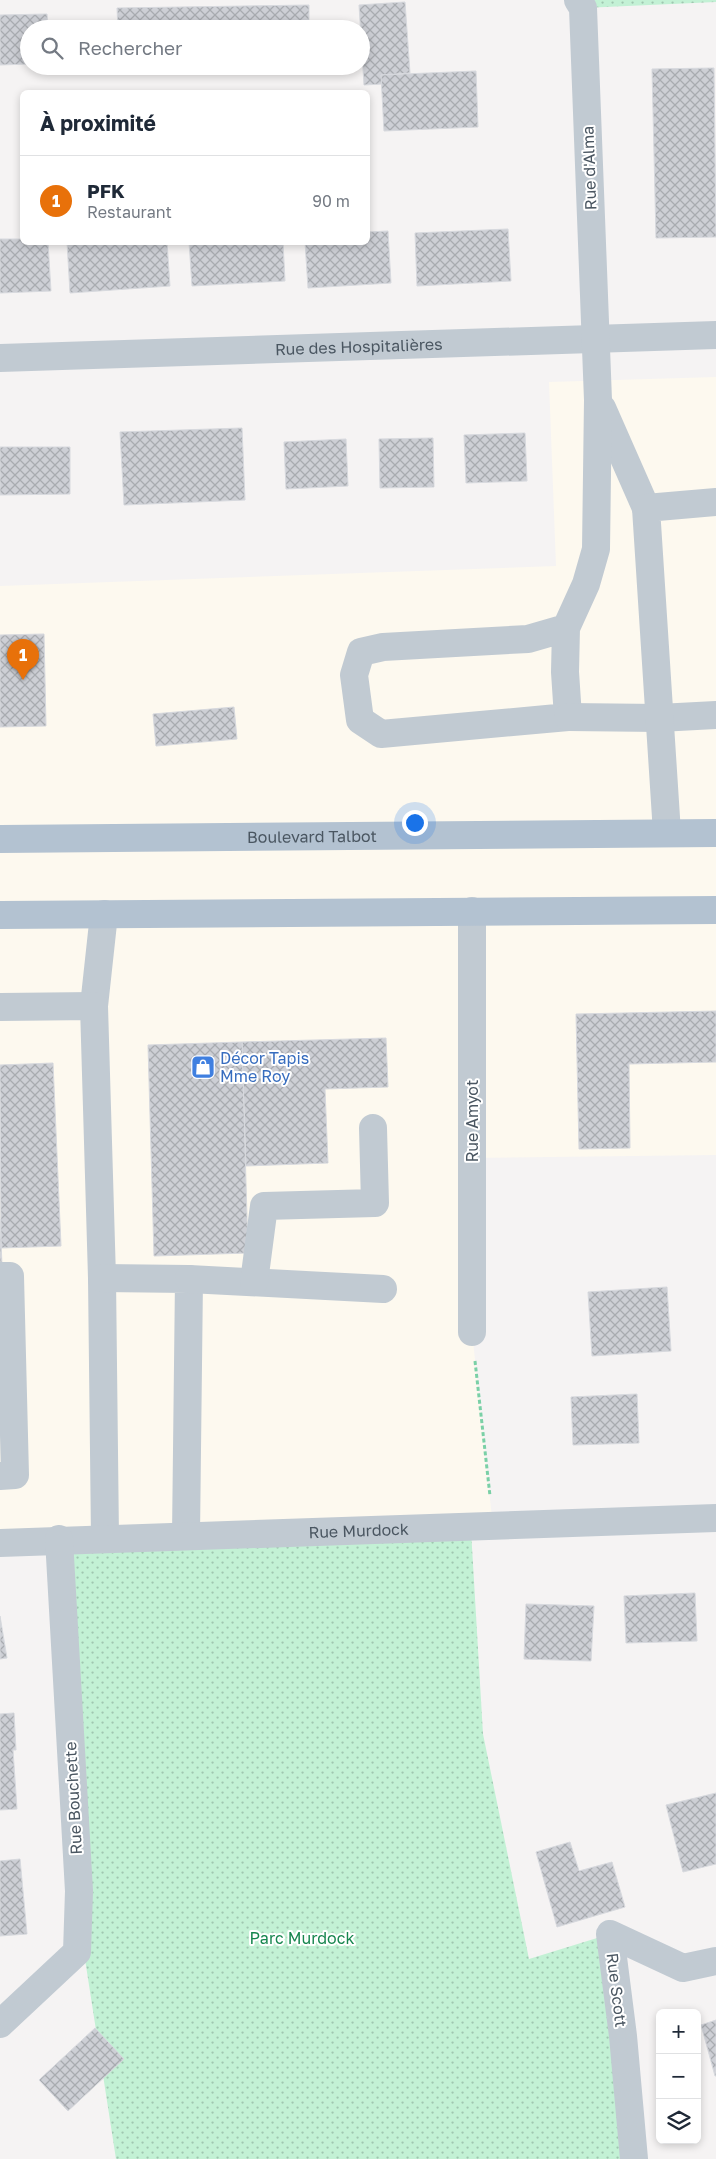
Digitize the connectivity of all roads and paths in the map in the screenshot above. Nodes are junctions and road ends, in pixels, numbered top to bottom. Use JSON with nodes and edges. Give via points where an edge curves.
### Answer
{"nodes":[{"id":1,"x":578,"y":0,"type":"edge"},
{"id":2,"x":716,"y":335,"type":"edge"},
{"id":3,"x":596,"y":338,"type":"junction"},
{"id":4,"x":0,"y":358,"type":"edge"},
{"id":5,"x":598,"y":400,"type":"junction"},
{"id":6,"x":716,"y":502,"type":"edge"},
{"id":7,"x":646,"y":508,"type":"junction"},
{"id":8,"x":566,"y":628,"type":"junction"},
{"id":9,"x":716,"y":715,"type":"edge"},
{"id":10,"x":568,"y":717,"type":"junction"},
{"id":11,"x":658,"y":718,"type":"junction"},
{"id":12,"x":667,"y":833,"type":"junction"},
{"id":13,"x":716,"y":833,"type":"edge"},
{"id":14,"x":0,"y":839,"type":"edge"},
{"id":15,"x":716,"y":910,"type":"edge"},
{"id":16,"x":472,"y":911,"type":"junction"},
{"id":17,"x":104,"y":914,"type":"junction"},
{"id":18,"x":0,"y":915,"type":"edge"},
{"id":19,"x":94,"y":1006,"type":"junction"},
{"id":20,"x":0,"y":1007,"type":"edge"},
{"id":21,"x":374,"y":1128,"type":"dead end"},
{"id":22,"x":0,"y":1276,"type":"edge"},
{"id":23,"x":102,"y":1278,"type":"junction"},
{"id":24,"x":189,"y":1279,"type":"junction"},
{"id":25,"x":254,"y":1282,"type":"junction"},
{"id":26,"x":383,"y":1289,"type":"dead end"},
{"id":27,"x":472,"y":1332,"type":"joint"},
{"id":28,"x":0,"y":1476,"type":"edge"},
{"id":29,"x":716,"y":1518,"type":"edge"},
{"id":30,"x":494,"y":1527,"type":"junction"},
{"id":31,"x":186,"y":1536,"type":"junction"},
{"id":32,"x":105,"y":1538,"type":"junction"},
{"id":33,"x":59,"y":1539,"type":"junction"},
{"id":34,"x":0,"y":1543,"type":"edge"},
{"id":35,"x":716,"y":1961,"type":"edge"},
{"id":36,"x":0,"y":2024,"type":"edge"},
{"id":37,"x":634,"y":2159,"type":"edge"}],
"edges":[{"from":1,"to":3,"type":"street","name":"Rue d'Alma","via":[[583,8]]},
{"from":2,"to":3,"type":"street","name":"Rue des Hospitalières"},
{"from":3,"to":4,"type":"street","name":"Rue des Hospitalières"},
{"from":3,"to":5,"type":"street","name":"Rue d'Alma"},
{"from":5,"to":7,"type":"street"},
{"from":5,"to":8,"type":"street","name":"Rue d'Alma","via":[[596,549],[586,584]]},
{"from":6,"to":7,"type":"street"},
{"from":7,"to":11,"type":"street"},
{"from":8,"to":10,"type":"street"},
{"from":8,"to":10,"type":"street","via":[[528,639],[383,647],[361,652],[354,675],[360,720],[381,734]]},
{"from":9,"to":11,"type":"street"},
{"from":10,"to":11,"type":"street"},
{"from":11,"to":12,"type":"street"},
{"from":12,"to":13,"type":"main road","name":"Boulevard Talbot"},
{"from":12,"to":14,"type":"main road","name":"Boulevard Talbot"},
{"from":15,"to":16,"type":"main road"},
{"from":16,"to":17,"type":"main road"},
{"from":16,"to":27,"type":"street","name":"Rue Amyot"},
{"from":17,"to":18,"type":"main road"},
{"from":17,"to":19,"type":"street"},
{"from":19,"to":20,"type":"street"},
{"from":19,"to":23,"type":"street"},
{"from":21,"to":25,"type":"street","via":[[375,1203],[264,1206]]},
{"from":22,"to":28,"type":"street","via":[[10,1276],[15,1476]]},
{"from":23,"to":24,"type":"street"},
{"from":23,"to":32,"type":"street"},
{"from":24,"to":25,"type":"street"},
{"from":24,"to":31,"type":"street"},
{"from":25,"to":26,"type":"street"},
{"from":27,"to":30,"type":"path"},
{"from":29,"to":30,"type":"street","name":"Rue Murdock"},
{"from":30,"to":31,"type":"street","name":"Rue Murdock"},
{"from":31,"to":32,"type":"street","name":"Rue Murdock"},
{"from":32,"to":33,"type":"street","name":"Rue Murdock"},
{"from":33,"to":34,"type":"street","name":"Rue Murdock"},
{"from":33,"to":36,"type":"street","name":"Rue Bouchette","via":[[79,1891],[77,1952]]},
{"from":35,"to":37,"type":"street","name":"Rue Scott","via":[[683,1968],[610,1934]]}]}
